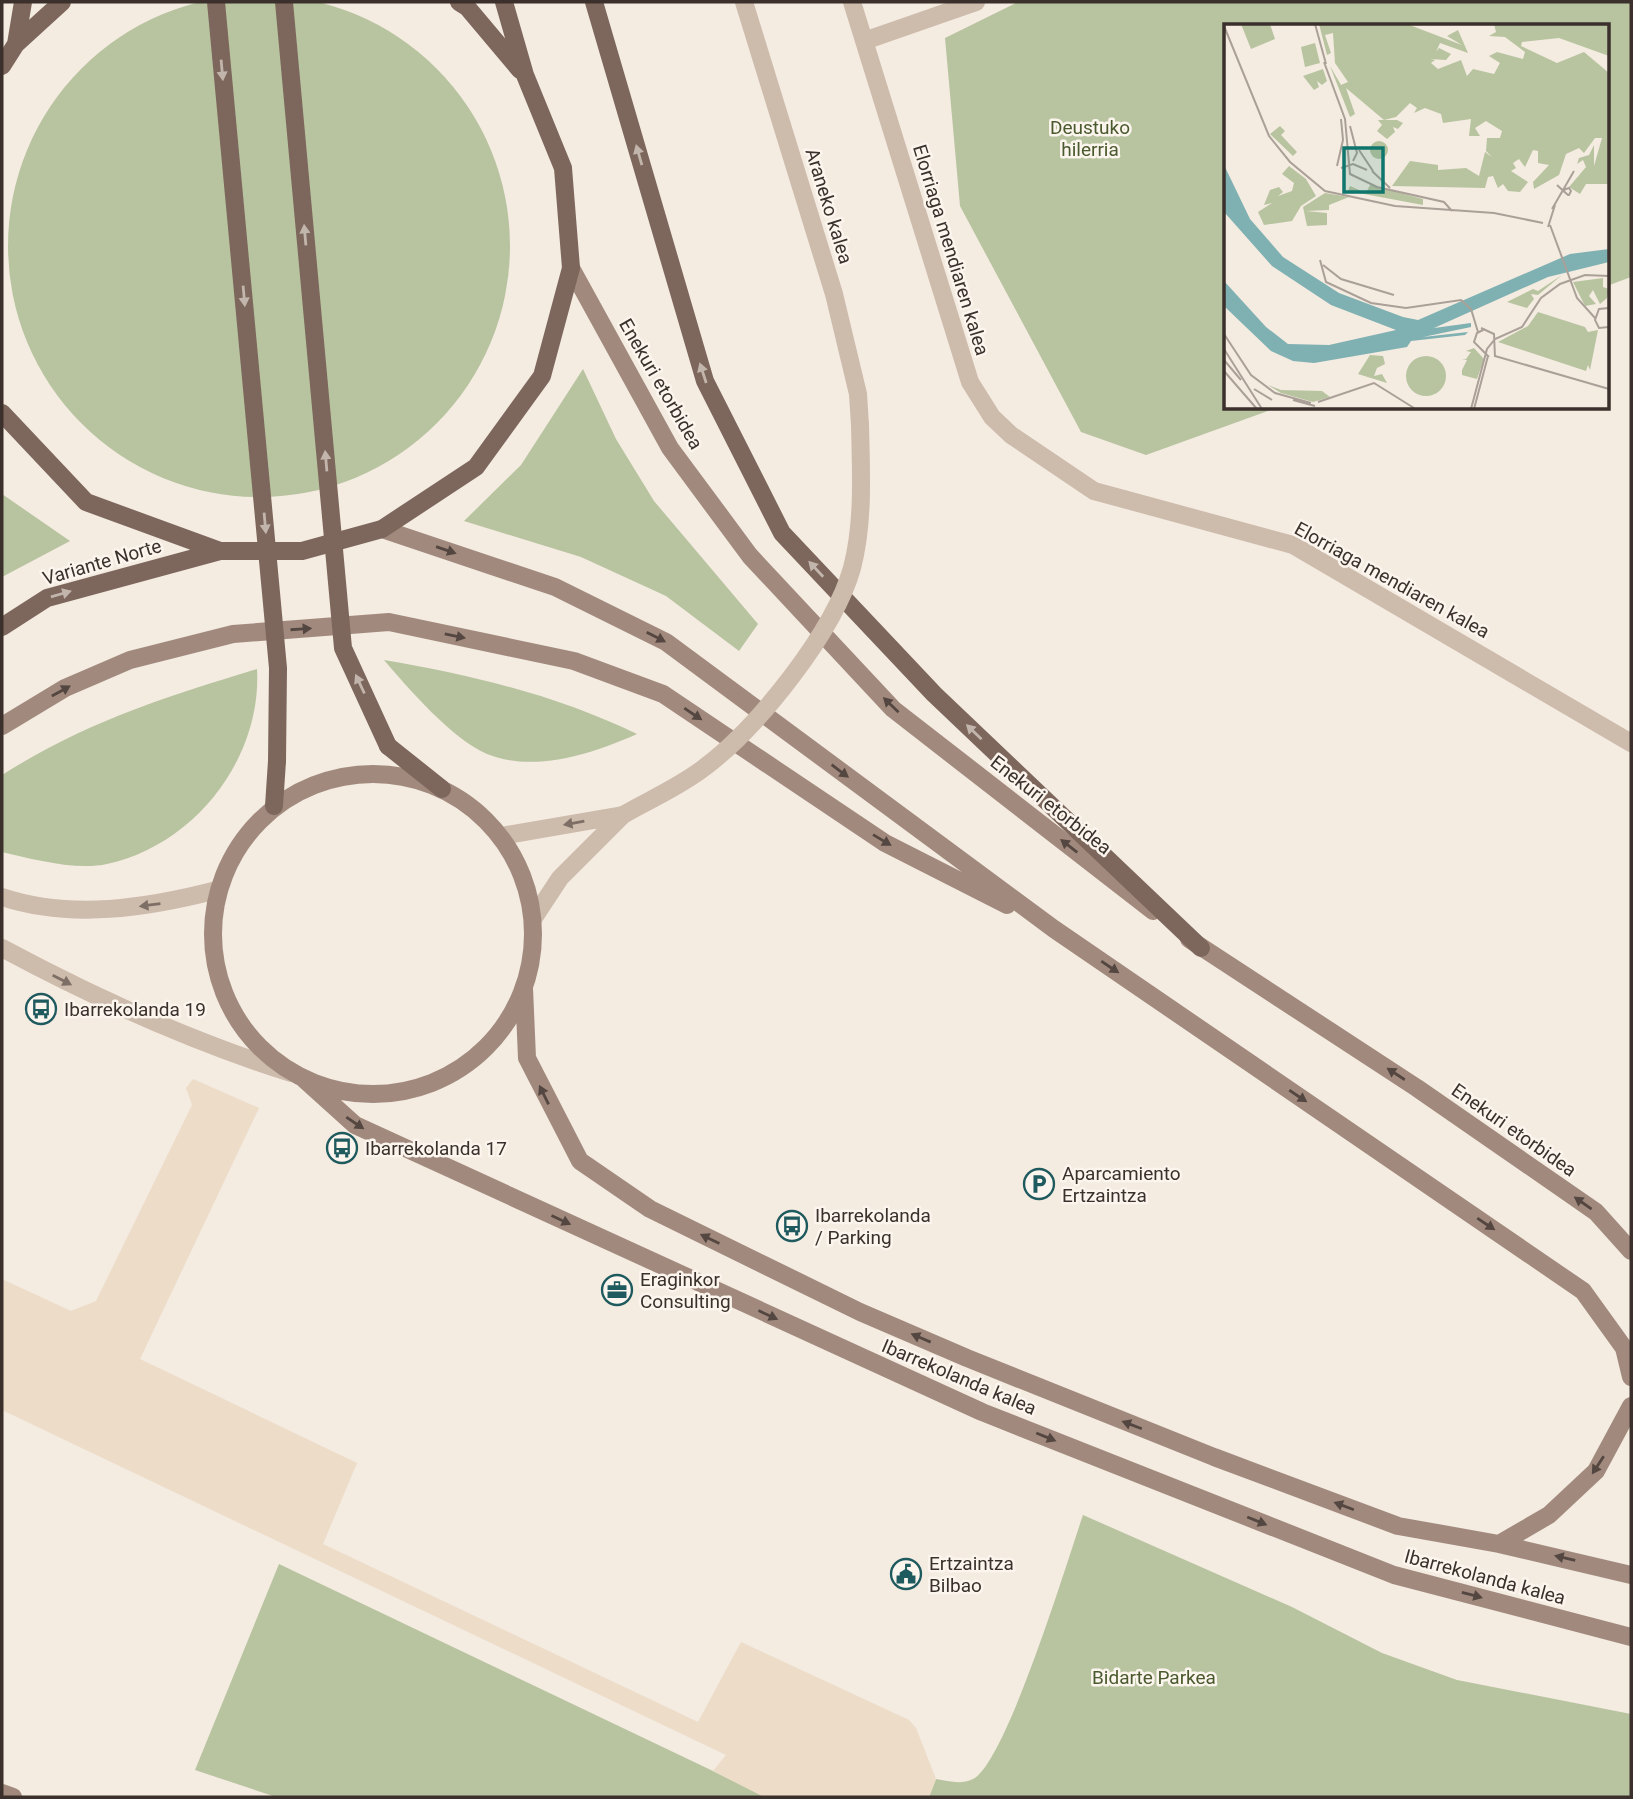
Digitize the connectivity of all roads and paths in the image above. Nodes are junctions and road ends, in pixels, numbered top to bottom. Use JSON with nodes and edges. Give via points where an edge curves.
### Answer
{"nodes":[{"id":1,"x":23,"y":2,"type":"edge"},
{"id":2,"x":62,"y":2,"type":"edge"},
{"id":3,"x":216,"y":2,"type":"edge"},
{"id":4,"x":284,"y":2,"type":"edge"},
{"id":5,"x":459,"y":2,"type":"edge"},
{"id":6,"x":504,"y":2,"type":"edge"},
{"id":7,"x":594,"y":2,"type":"edge"},
{"id":8,"x":744,"y":2,"type":"edge"},
{"id":9,"x":852,"y":2,"type":"edge"},
{"id":10,"x":976,"y":2,"type":"edge"},
{"id":11,"x":864,"y":41,"type":"junction"},
{"id":12,"x":16,"y":44,"type":"junction"},
{"id":13,"x":2,"y":66,"type":"edge"},
{"id":14,"x":525,"y":75,"type":"junction"},
{"id":15,"x":571,"y":268,"type":"junction"},
{"id":16,"x":2,"y":413,"type":"edge"},
{"id":17,"x":382,"y":529,"type":"junction"},
{"id":18,"x":220,"y":551,"type":"junction"},
{"id":19,"x":2,"y":627,"type":"edge"},
{"id":20,"x":2,"y":726,"type":"edge"},
{"id":21,"x":1631,"y":743,"type":"edge"},
{"id":22,"x":442,"y":789,"type":"junction"},
{"id":23,"x":274,"y":806,"type":"junction"},
{"id":24,"x":623,"y":815,"type":"junction"},
{"id":25,"x":501,"y":836,"type":"junction"},
{"id":26,"x":217,"y":890,"type":"junction"},
{"id":27,"x":2,"y":897,"type":"edge"},
{"id":28,"x":533,"y":919,"type":"junction"},
{"id":29,"x":1054,"y":929,"type":"junction"},
{"id":30,"x":2,"y":948,"type":"edge"},
{"id":31,"x":1201,"y":948,"type":"junction"},
{"id":32,"x":524,"y":988,"type":"junction"},
{"id":33,"x":298,"y":1076,"type":"junction"},
{"id":34,"x":1631,"y":1251,"type":"edge"},
{"id":35,"x":1631,"y":1377,"type":"edge"},
{"id":36,"x":1631,"y":1406,"type":"edge"},
{"id":37,"x":1499,"y":1544,"type":"junction"},
{"id":38,"x":1631,"y":1575,"type":"edge"},
{"id":39,"x":1631,"y":1637,"type":"edge"},
{"id":40,"x":2,"y":1793,"type":"edge"},
{"id":41,"x":13,"y":1797,"type":"edge"}],
"edges":[{"from":1,"to":12,"type":"main road"},
{"from":2,"to":12,"type":"main road"},
{"from":3,"to":23,"type":"main road","one_way":true,"bridge":true,"via":[[278,668]]},
{"from":22,"to":4,"type":"main road","one_way":true,"bridge":true,"via":[[388,746],[343,648]]},
{"from":5,"to":14,"type":"main road"},
{"from":6,"to":14,"type":"main road"},
{"from":31,"to":7,"type":"main road","one_way":true,"via":[[934,694],[782,533],[705,381]]},
{"from":8,"to":24,"type":"street","name":"Araneko kalea","bridge":true,"via":[[838,307],[858,394],[862,497],[851,569],[798,669],[705,768]]},
{"from":9,"to":11,"type":"street","name":"Elorriaga mendiaren kalea"},
{"from":10,"to":11,"type":"street"},
{"from":11,"to":21,"type":"street","name":"Elorriaga mendiaren kalea","via":[[970,382],[992,418],[1010,435],[1094,491],[1293,545]]},
{"from":12,"to":13,"type":"main road"},
{"from":14,"to":15,"type":"main road","via":[[563,168]]},
{"from":15,"to":17,"type":"main road","via":[[542,376],[476,467]]},
{"from":31,"to":15,"type":"main road","name":"Enekuri etorbidea","one_way":true,"via":[[893,709],[750,556],[670,448]]},
{"from":16,"to":18,"type":"main road","via":[[86,502]]},
{"from":17,"to":18,"type":"main road","via":[[302,551]]},
{"from":17,"to":29,"type":"main road","one_way":true,"via":[[555,587],[666,642]]},
{"from":19,"to":18,"type":"main road","name":"Variante Norte","one_way":true,"via":[[47,598]]},
{"from":20,"to":29,"type":"main road","one_way":true,"via":[[65,688],[130,660],[233,634],[389,622],[574,661],[663,694],[886,843]]},
{"from":22,"to":23,"type":"main road","via":[[400,776],[355,774],[312,784]]},
{"from":22,"to":25,"type":"main road","via":[[474,809]]},
{"from":23,"to":26,"type":"main road","via":[[239,844]]},
{"from":24,"to":25,"type":"street","one_way":true},
{"from":24,"to":28,"type":"street","via":[[560,878]]},
{"from":25,"to":28,"type":"main road","via":[[523,875]]},
{"from":26,"to":27,"type":"street","one_way":true,"via":[[119,909],[26,905]]},
{"from":26,"to":33,"type":"main road","via":[[211,943],[223,994],[251,1039]]},
{"from":28,"to":32,"type":"main road","via":[[532,954]]},
{"from":29,"to":35,"type":"main road","one_way":true,"via":[[1583,1291],[1624,1348]]},
{"from":30,"to":33,"type":"street","name":"Ibarrekolanda kalea","one_way":true,"via":[[65,982],[213,1048]]},
{"from":34,"to":31,"type":"main road","name":"Enekuri etorbidea","one_way":true,"via":[[1596,1212],[1417,1088]]},
{"from":32,"to":33,"type":"main road","via":[[503,1028],[472,1059],[434,1083],[391,1093],[346,1092]]},
{"from":37,"to":32,"type":"main road","name":"Ibarrekolanda kalea","one_way":true,"via":[[1398,1526],[1061,1397],[860,1312],[650,1209],[580,1161],[527,1058]]},
{"from":33,"to":39,"type":"main road","name":"Ibarrekolanda kalea","one_way":true,"via":[[355,1125],[982,1412],[1394,1575]]},
{"from":36,"to":37,"type":"main road","one_way":true,"via":[[1596,1471],[1549,1515]]},
{"from":38,"to":37,"type":"main road","name":"Ibarrekolanda kalea","one_way":true},
{"from":40,"to":41,"type":"main road"}]}
